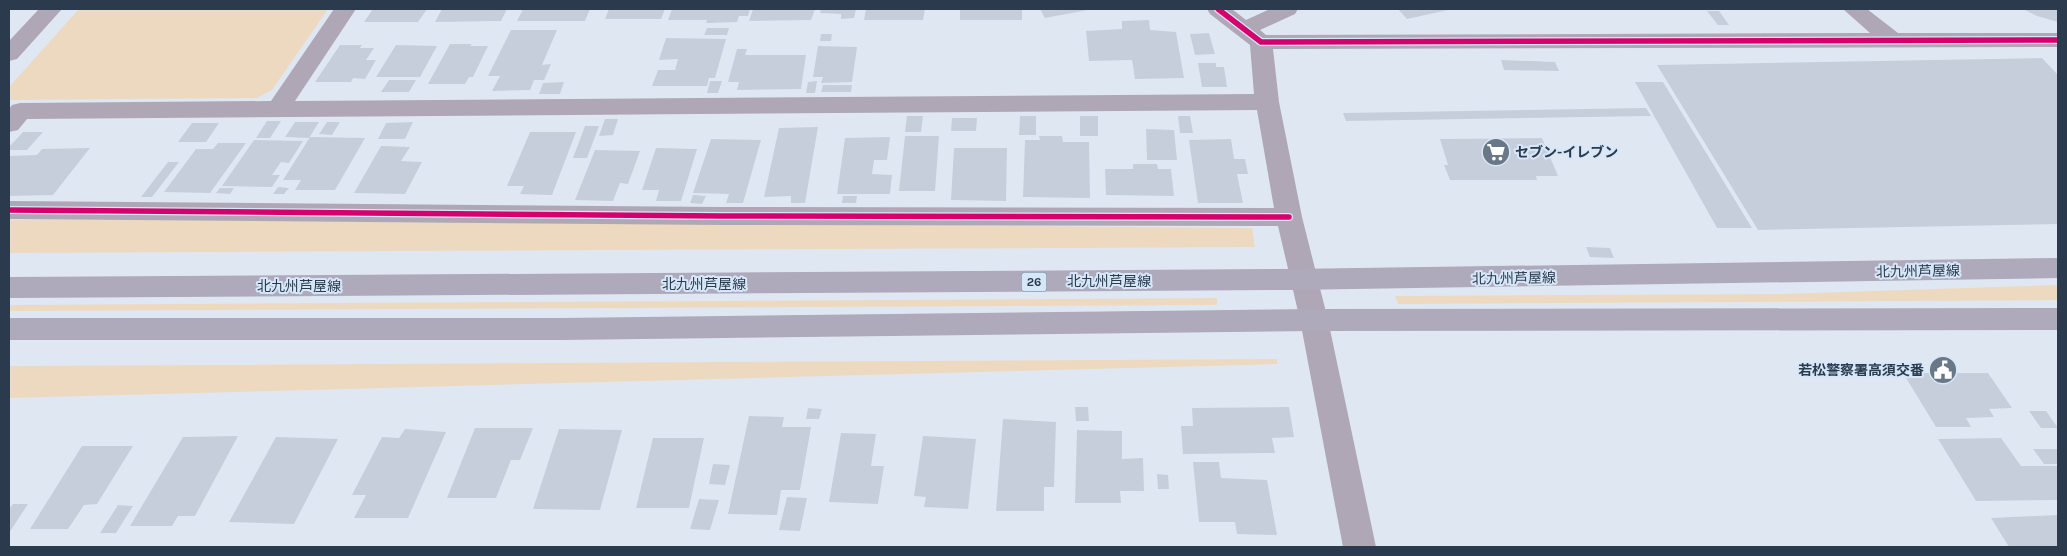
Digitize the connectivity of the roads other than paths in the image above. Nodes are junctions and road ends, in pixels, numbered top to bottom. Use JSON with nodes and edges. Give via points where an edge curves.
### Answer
{"nodes":[{"id":1,"x":51,"y":9,"type":"edge"},
{"id":2,"x":345,"y":9,"type":"edge"},
{"id":3,"x":1218,"y":9,"type":"edge"},
{"id":4,"x":1287,"y":9,"type":"edge"},
{"id":5,"x":1854,"y":9,"type":"edge"},
{"id":6,"x":1252,"y":35,"type":"junction"},
{"id":7,"x":2058,"y":40,"type":"edge"},
{"id":8,"x":1892,"y":41,"type":"junction"},
{"id":9,"x":9,"y":54,"type":"edge"},
{"id":10,"x":1267,"y":102,"type":"junction"},
{"id":11,"x":278,"y":109,"type":"junction"},
{"id":12,"x":9,"y":124,"type":"edge"},
{"id":13,"x":9,"y":210,"type":"edge"},
{"id":14,"x":1289,"y":217,"type":"junction"},
{"id":15,"x":2058,"y":268,"type":"edge"},
{"id":16,"x":1303,"y":281,"type":"junction"},
{"id":17,"x":9,"y":288,"type":"edge"},
{"id":18,"x":2058,"y":319,"type":"edge"},
{"id":19,"x":1314,"y":320,"type":"junction"},
{"id":20,"x":9,"y":329,"type":"edge"},
{"id":21,"x":1359,"y":547,"type":"edge"}],
"edges":[{"from":1,"to":9,"type":"street"},
{"from":2,"to":11,"type":"street"},
{"from":3,"to":6,"type":"street"},
{"from":4,"to":6,"type":"street"},
{"from":5,"to":8,"type":"street"},
{"from":6,"to":8,"type":"street"},
{"from":6,"to":10,"type":"street"},
{"from":7,"to":8,"type":"street"},
{"from":10,"to":11,"type":"street"},
{"from":10,"to":14,"type":"street"},
{"from":11,"to":12,"type":"street","via":[[20,111]]},
{"from":13,"to":14,"type":"street"},
{"from":14,"to":16,"type":"street"},
{"from":15,"to":16,"type":"main road","name":"北九州芦屋線","number":"26"},
{"from":16,"to":17,"type":"main road","name":"北九州芦屋線","number":"26"},
{"from":16,"to":19,"type":"street"},
{"from":18,"to":19,"type":"main road"},
{"from":19,"to":20,"type":"main road","via":[[562,329]]},
{"from":19,"to":21,"type":"street"}]}
